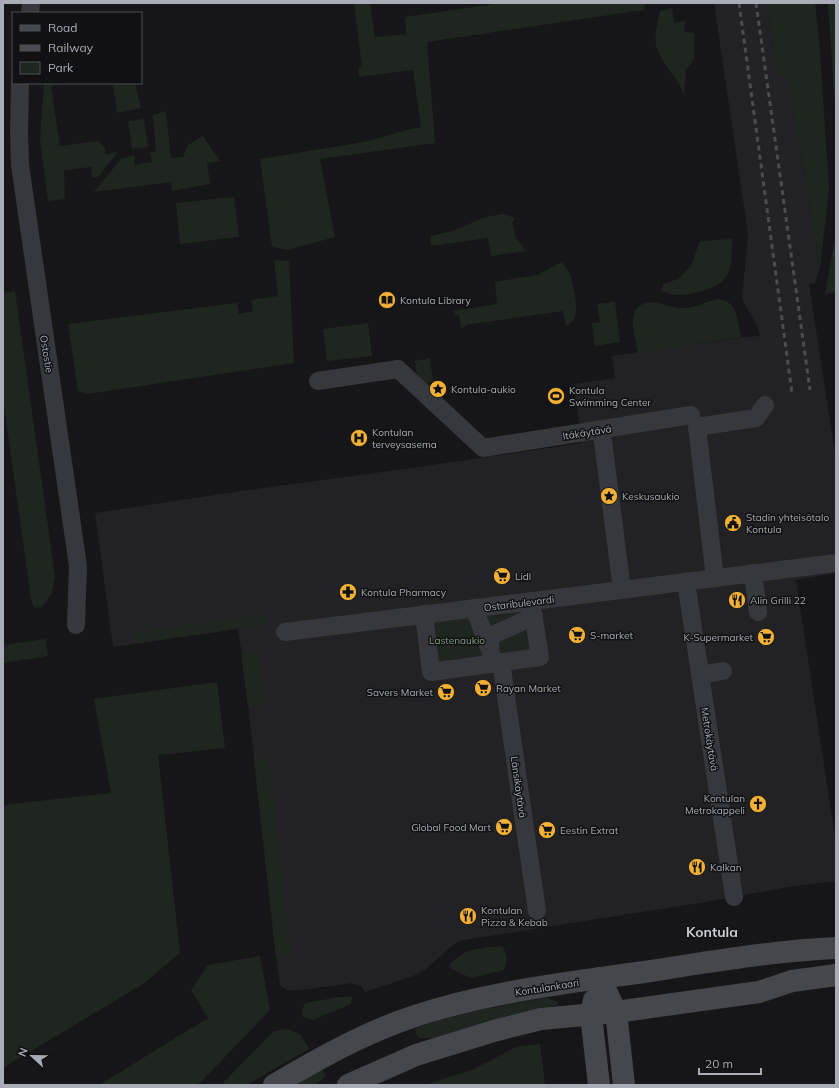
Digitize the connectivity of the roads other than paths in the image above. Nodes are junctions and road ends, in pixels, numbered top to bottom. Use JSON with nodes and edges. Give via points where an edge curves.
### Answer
{"nodes":[{"id":1,"x":20,"y":84,"type":"edge"},
{"id":2,"x":318,"y":381,"type":"dead end"},
{"id":3,"x":741,"y":409,"type":"dead end"},
{"id":4,"x":691,"y":415,"type":"dead end"},
{"id":5,"x":603,"y":441,"type":"dead end"},
{"id":6,"x":829,"y":567,"type":"edge"},
{"id":7,"x":753,"y":573,"type":"junction"},
{"id":8,"x":715,"y":578,"type":"junction"},
{"id":9,"x":686,"y":582,"type":"junction"},
{"id":10,"x":622,"y":590,"type":"junction"},
{"id":11,"x":474,"y":608,"type":"junction"},
{"id":12,"x":532,"y":609,"type":"junction"},
{"id":13,"x":758,"y":612,"type":"dead end"},
{"id":14,"x":424,"y":614,"type":"junction"},
{"id":15,"x":76,"y":625,"type":"dead end"},
{"id":16,"x":285,"y":632,"type":"dead end"},
{"id":17,"x":494,"y":658,"type":"junction"},
{"id":18,"x":723,"y":672,"type":"dead end"},
{"id":19,"x":700,"y":675,"type":"junction"},
{"id":20,"x":734,"y":897,"type":"dead end"},
{"id":21,"x":537,"y":911,"type":"dead end"},
{"id":22,"x":836,"y":948,"type":"edge"},
{"id":23,"x":836,"y":975,"type":"edge"},
{"id":24,"x":600,"y":978,"type":"junction"},
{"id":25,"x":616,"y":1012,"type":"junction"},
{"id":26,"x":591,"y":1014,"type":"junction"},
{"id":27,"x":274,"y":1085,"type":"edge"},
{"id":28,"x":348,"y":1085,"type":"edge"},
{"id":29,"x":599,"y":1085,"type":"edge"},
{"id":30,"x":624,"y":1085,"type":"edge"}],
"edges":[{"from":1,"to":15,"type":"street","name":"Ostostie","via":[[20,165],[78,566]]},
{"from":2,"to":4,"type":"street","name":"Itäkäytävä","via":[[398,369],[483,448],[534,437]]},
{"from":3,"to":8,"type":"street","via":[[765,405],[756,418],[697,427]]},
{"from":5,"to":10,"type":"street"},
{"from":6,"to":7,"type":"street","name":"Ostaribulevardi"},
{"from":7,"to":8,"type":"street","name":"Ostaribulevardi"},
{"from":7,"to":13,"type":"street"},
{"from":8,"to":9,"type":"street","name":"Ostaribulevardi"},
{"from":9,"to":10,"type":"street","name":"Ostaribulevardi"},
{"from":9,"to":19,"type":"street","name":"Metrokäytävä"},
{"from":10,"to":12,"type":"street","name":"Ostaribulevardi"},
{"from":11,"to":12,"type":"street","name":"Ostaribulevardi"},
{"from":11,"to":14,"type":"street","name":"Ostaribulevardi"},
{"from":11,"to":17,"type":"street","name":"Länsikäytävä"},
{"from":12,"to":17,"type":"street","via":[[493,635],[490,640]]},
{"from":12,"to":17,"type":"street","via":[[540,657]]},
{"from":14,"to":16,"type":"street","name":"Ostaribulevardi"},
{"from":14,"to":17,"type":"street","via":[[430,675]]},
{"from":17,"to":21,"type":"street","name":"Länsikäytävä"},
{"from":18,"to":19,"type":"street"},
{"from":19,"to":20,"type":"street","name":"Metrokäytävä"},
{"from":22,"to":24,"type":"main road","name":"Kontulankaari","via":[[784,951]]},
{"from":23,"to":25,"type":"main road","via":[[792,981],[759,992]]},
{"from":24,"to":25,"type":"main road"},
{"from":24,"to":26,"type":"main road"},
{"from":24,"to":27,"type":"main road","name":"Kontulankaari","via":[[481,998],[413,1017],[321,1057]]},
{"from":25,"to":26,"type":"main road"},
{"from":25,"to":30,"type":"main road"},
{"from":26,"to":28,"type":"main road","via":[[541,1020],[484,1034],[416,1055]]},
{"from":26,"to":29,"type":"main road"}]}
